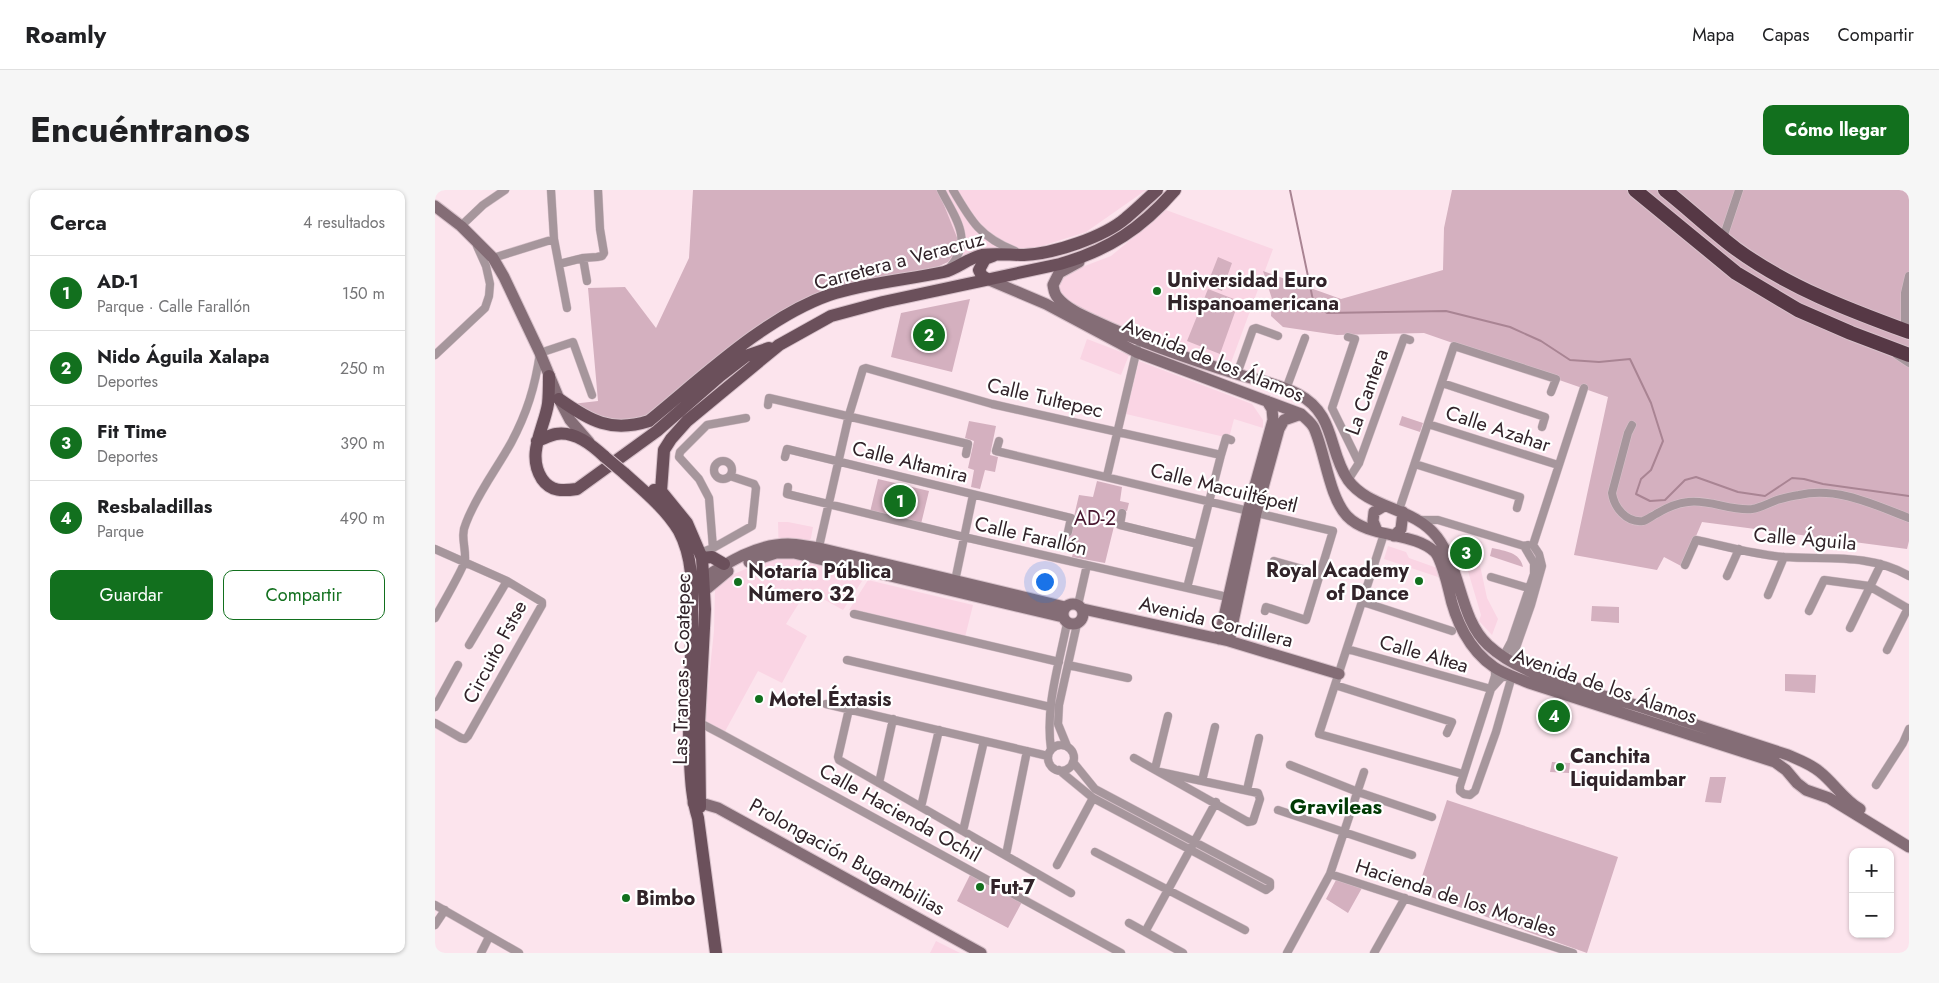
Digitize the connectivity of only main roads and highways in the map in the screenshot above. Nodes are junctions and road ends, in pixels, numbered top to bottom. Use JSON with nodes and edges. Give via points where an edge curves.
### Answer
{"nodes":[{"id":1,"x":1157,"y":190,"type":"edge"},
{"id":2,"x":1175,"y":190,"type":"edge"},
{"id":3,"x":1635,"y":190,"type":"edge"},
{"id":4,"x":1665,"y":190,"type":"edge"},
{"id":5,"x":1125,"y":219,"type":"junction"},
{"id":6,"x":1120,"y":239,"type":"junction"},
{"id":7,"x":1001,"y":254,"type":"junction"},
{"id":8,"x":919,"y":277,"type":"junction"},
{"id":9,"x":987,"y":279,"type":"junction"},
{"id":10,"x":902,"y":298,"type":"junction"},
{"id":11,"x":1907,"y":331,"type":"edge"},
{"id":12,"x":746,"y":343,"type":"junction"},
{"id":13,"x":779,"y":345,"type":"junction"},
{"id":14,"x":1909,"y":355,"type":"edge"},
{"id":15,"x":549,"y":376,"type":"road end"},
{"id":16,"x":720,"y":376,"type":"junction"},
{"id":17,"x":559,"y":399,"type":"road end"},
{"id":18,"x":537,"y":441,"type":"junction"},
{"id":19,"x":642,"y":488,"type":"junction"},
{"id":20,"x":661,"y":491,"type":"junction"},
{"id":21,"x":683,"y":527,"type":"junction"},
{"id":22,"x":701,"y":555,"type":"junction"},
{"id":23,"x":724,"y":564,"type":"road end"},
{"id":24,"x":700,"y":585,"type":"junction"},
{"id":25,"x":715,"y":953,"type":"edge"}],
"edges":[{"from":1,"to":5,"type":"main road","name":"Carretera a Veracruz"},
{"from":2,"to":6,"type":"main road","name":"Carretera a Veracruz","via":[[1148,218]]},
{"from":3,"to":14,"type":"highway","via":[[1735,273],[1799,310]]},
{"from":4,"to":11,"type":"highway","via":[[1737,249],[1795,284],[1848,310]]},
{"from":5,"to":6,"type":"main road","via":[[1131,226]]},
{"from":5,"to":7,"type":"main road","name":"Carretera a Veracruz","via":[[1075,244],[1024,255]]},
{"from":6,"to":9,"type":"main road","name":"Carretera a Veracruz","via":[[1089,255],[1061,264]]},
{"from":7,"to":8,"type":"main road","name":"Carretera a Veracruz","via":[[977,256],[947,271]]},
{"from":7,"to":9,"type":"main road","via":[[981,264],[979,270]]},
{"from":8,"to":10,"type":"main road","via":[[893,287],[894,294]]},
{"from":8,"to":12,"type":"main road","name":"Carretera a Veracruz","via":[[828,296],[777,321]]},
{"from":9,"to":10,"type":"main road","name":"Carretera a Veracruz"},
{"from":10,"to":13,"type":"main road","name":"Carretera a Veracruz","via":[[831,316]]},
{"from":12,"to":16,"type":"main road"},
{"from":12,"to":17,"type":"main road","name":"Carretera a Veracruz","via":[[649,421],[636,425],[619,427],[595,421]]},
{"from":13,"to":16,"type":"main road","via":[[746,356]]},
{"from":13,"to":20,"type":"main road","name":"Carretera a Veracruz","via":[[687,421],[671,439],[664,450]]},
{"from":15,"to":18,"type":"main road","via":[[548,404]]},
{"from":16,"to":18,"type":"main road","via":[[657,431],[577,489],[562,491],[545,482],[534,460]]},
{"from":18,"to":19,"type":"main road","name":"Las Trancas - Coatepec","bridge":true,"via":[[555,434],[570,434],[590,443]]},
{"from":19,"to":20,"type":"main road"},
{"from":19,"to":21,"type":"main road","name":"Las Trancas - Coatepec"},
{"from":20,"to":21,"type":"main road","name":"Las Trancas - Coatepec"},
{"from":21,"to":22,"type":"main road","name":"Las Trancas - Coatepec"},
{"from":21,"to":24,"type":"main road","name":"Las Trancas - Coatepec","via":[[685,548]]},
{"from":22,"to":23,"type":"main road"},
{"from":22,"to":24,"type":"main road","name":"Las Trancas - Coatepec"},
{"from":24,"to":25,"type":"main road","name":"Las Trancas - Coatepec","via":[[704,627],[693,723],[698,818]]}]}
